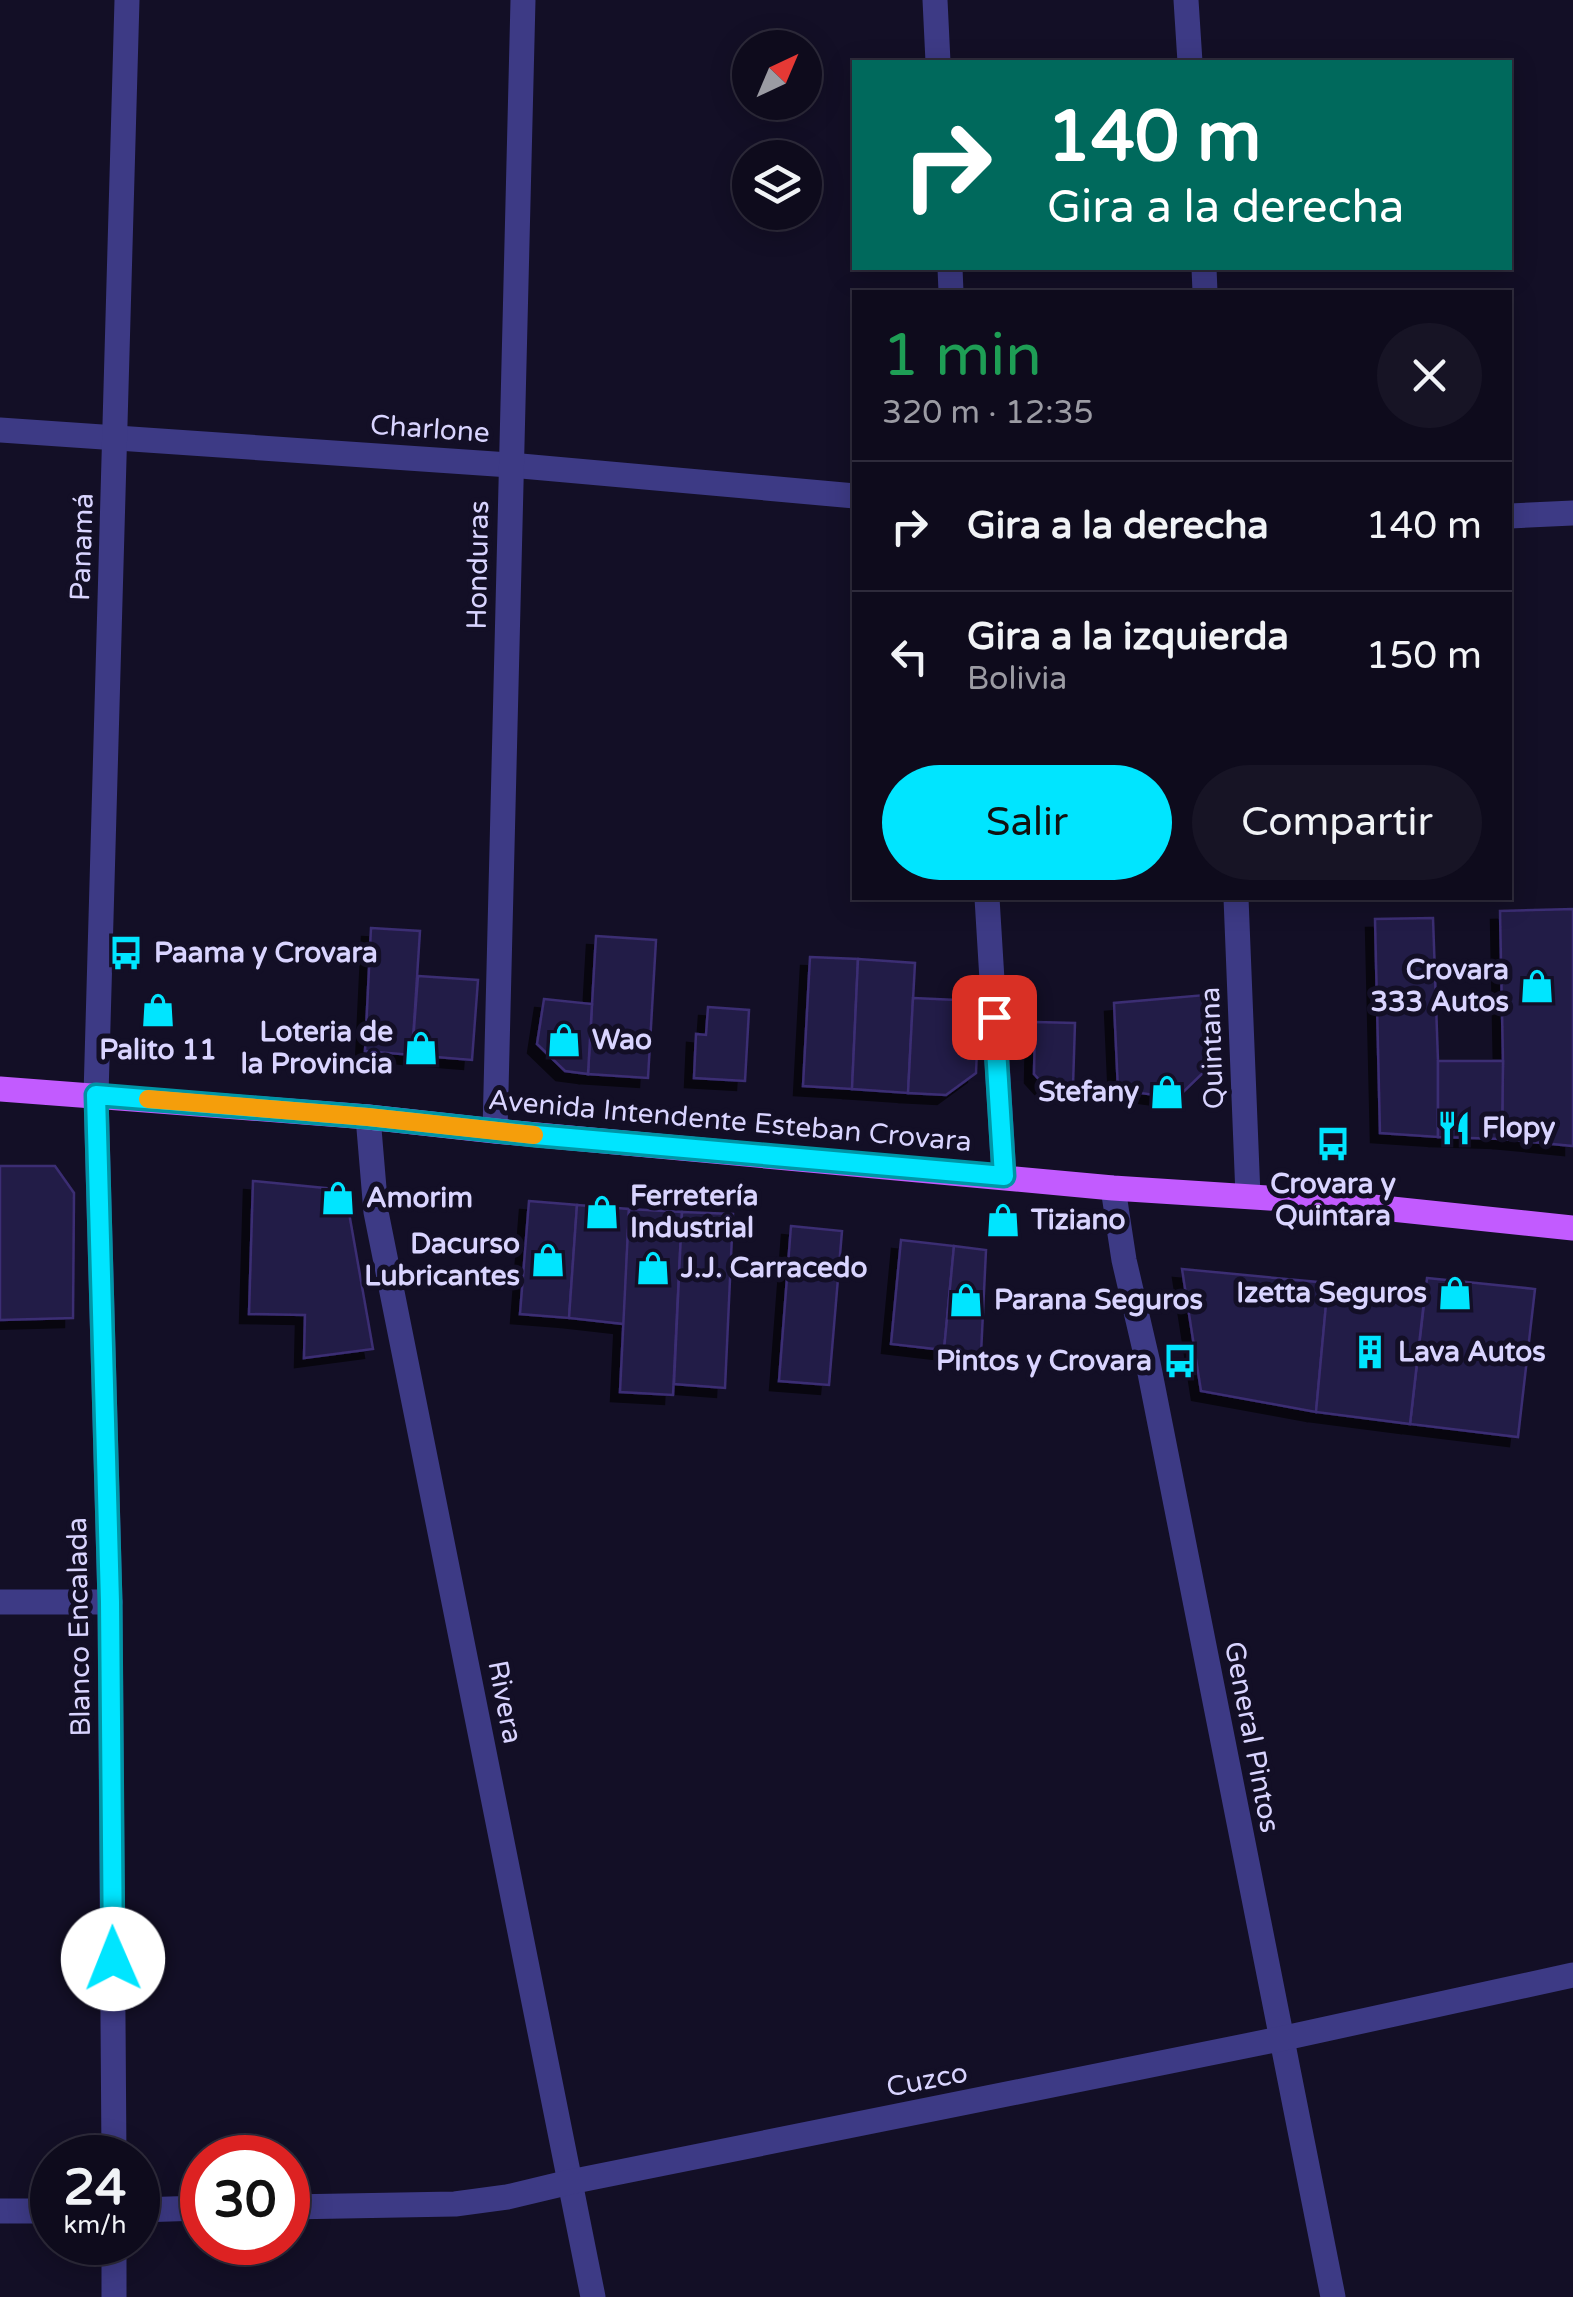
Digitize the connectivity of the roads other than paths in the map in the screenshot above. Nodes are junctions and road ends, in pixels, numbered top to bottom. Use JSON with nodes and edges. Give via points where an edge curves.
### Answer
{"nodes":[{"id":1,"x":127,"y":0,"type":"edge"},
{"id":2,"x":523,"y":0,"type":"edge"},
{"id":3,"x":935,"y":0,"type":"edge"},
{"id":4,"x":1186,"y":0,"type":"edge"},
{"id":5,"x":938,"y":60,"type":"edge"},
{"id":6,"x":1190,"y":60,"type":"edge"},
{"id":7,"x":0,"y":430,"type":"edge"},
{"id":8,"x":116,"y":436,"type":"junction"},
{"id":9,"x":510,"y":465,"type":"junction"},
{"id":10,"x":852,"y":496,"type":"edge"},
{"id":11,"x":1573,"y":513,"type":"edge"},
{"id":12,"x":1512,"y":516,"type":"edge"},
{"id":13,"x":987,"y":900,"type":"edge"},
{"id":14,"x":1236,"y":900,"type":"edge"},
{"id":15,"x":0,"y":1089,"type":"edge"},
{"id":16,"x":96,"y":1095,"type":"junction"},
{"id":17,"x":368,"y":1117,"type":"junction"},
{"id":18,"x":495,"y":1131,"type":"junction"},
{"id":19,"x":1004,"y":1176,"type":"junction"},
{"id":20,"x":1113,"y":1188,"type":"junction"},
{"id":21,"x":1248,"y":1196,"type":"junction"},
{"id":22,"x":1573,"y":1228,"type":"edge"},
{"id":23,"x":0,"y":1602,"type":"edge"},
{"id":24,"x":110,"y":1602,"type":"junction"},
{"id":25,"x":1573,"y":1974,"type":"edge"},
{"id":26,"x":1280,"y":2039,"type":"junction"},
{"id":27,"x":114,"y":2135,"type":"edge"},
{"id":28,"x":570,"y":2182,"type":"junction"},
{"id":29,"x":310,"y":2207,"type":"edge"},
{"id":30,"x":30,"y":2211,"type":"edge"},
{"id":31,"x":0,"y":2212,"type":"edge"},
{"id":32,"x":114,"y":2265,"type":"edge"},
{"id":33,"x":114,"y":2297,"type":"edge"},
{"id":34,"x":593,"y":2297,"type":"edge"},
{"id":35,"x":1333,"y":2297,"type":"edge"}],
"edges":[{"from":1,"to":8,"type":"street","name":"Panamá"},
{"from":2,"to":9,"type":"street","name":"Honduras"},
{"from":3,"to":5,"type":"street"},
{"from":4,"to":6,"type":"street"},
{"from":7,"to":8,"type":"street","name":"Charlone"},
{"from":8,"to":9,"type":"street","name":"Charlone"},
{"from":8,"to":16,"type":"street","name":"Panamá"},
{"from":9,"to":10,"type":"street","name":"Charlone"},
{"from":9,"to":18,"type":"street","name":"Honduras"},
{"from":11,"to":12,"type":"street"},
{"from":13,"to":19,"type":"street"},
{"from":14,"to":21,"type":"street","name":"Quintana"},
{"from":15,"to":16,"type":"main road","name":"Avenida Intendente Esteban Crovara"},
{"from":16,"to":17,"type":"main road","name":"Avenida Intendente Esteban Crovara"},
{"from":16,"to":24,"type":"street","name":"Blanco Encalada"},
{"from":17,"to":18,"type":"main road","name":"Avenida Intendente Esteban Crovara"},
{"from":17,"to":28,"type":"street","name":"Rivera","via":[[376,1212]]},
{"from":18,"to":19,"type":"main road","name":"Avenida Intendente Esteban Crovara"},
{"from":19,"to":20,"type":"main road","name":"Avenida Intendente Esteban Crovara"},
{"from":20,"to":21,"type":"main road","name":"Avenida Intendente Esteban Crovara"},
{"from":20,"to":26,"type":"street","name":"General Pintos"},
{"from":21,"to":22,"type":"main road","name":"Avenida Intendente Esteban Crovara"},
{"from":23,"to":24,"type":"street"},
{"from":24,"to":27,"type":"street","name":"Blanco Encalada"},
{"from":25,"to":26,"type":"street","name":"Cuzco"},
{"from":26,"to":28,"type":"street","name":"Cuzco"},
{"from":26,"to":35,"type":"street","name":"General Pintos"},
{"from":28,"to":29,"type":"street","name":"Cuzco","via":[[454,2204]]},
{"from":28,"to":34,"type":"street","name":"Rivera"},
{"from":30,"to":31,"type":"street"},
{"from":32,"to":33,"type":"street"}]}
